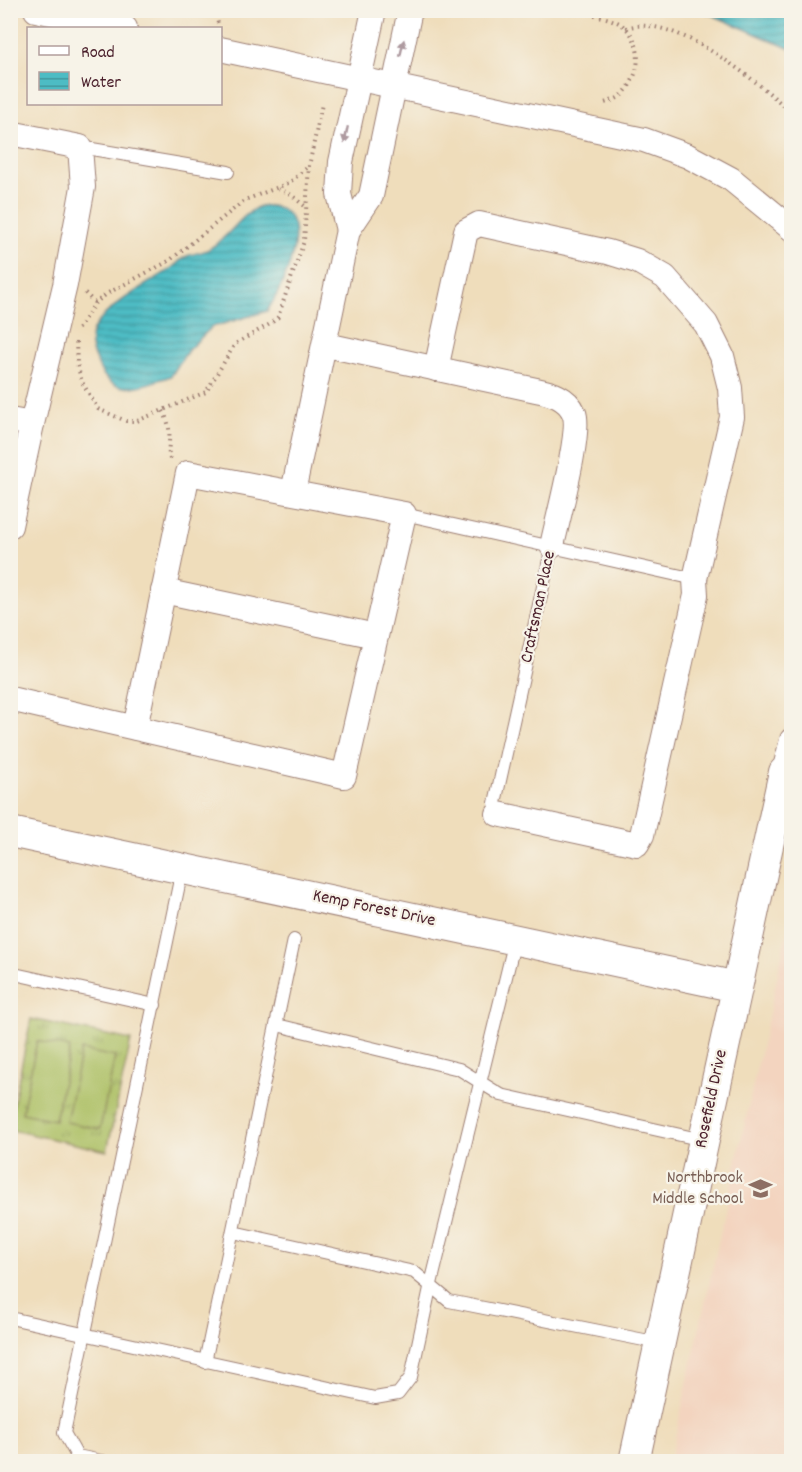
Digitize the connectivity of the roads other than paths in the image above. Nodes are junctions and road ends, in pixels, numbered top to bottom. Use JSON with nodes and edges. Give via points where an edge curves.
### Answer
{"nodes":[{"id":1,"x":36,"y":10,"type":"edge"},
{"id":2,"x":374,"y":10,"type":"edge"},
{"id":3,"x":410,"y":10,"type":"edge"},
{"id":4,"x":120,"y":27,"type":"edge"},
{"id":5,"x":222,"y":48,"type":"edge"},
{"id":6,"x":358,"y":78,"type":"junction"},
{"id":7,"x":393,"y":85,"type":"junction"},
{"id":8,"x":10,"y":133,"type":"edge"},
{"id":9,"x":80,"y":147,"type":"junction"},
{"id":10,"x":228,"y":172,"type":"dead end"},
{"id":11,"x":792,"y":228,"type":"edge"},
{"id":12,"x":348,"y":230,"type":"junction"},
{"id":13,"x":326,"y":345,"type":"junction"},
{"id":14,"x":436,"y":369,"type":"junction"},
{"id":15,"x":21,"y":422,"type":"edge"},
{"id":16,"x":293,"y":492,"type":"junction"},
{"id":17,"x":404,"y":514,"type":"junction"},
{"id":18,"x":10,"y":526,"type":"edge"},
{"id":19,"x":552,"y":546,"type":"junction"},
{"id":20,"x":694,"y":579,"type":"junction"},
{"id":21,"x":163,"y":591,"type":"junction"},
{"id":22,"x":376,"y":636,"type":"junction"},
{"id":23,"x":10,"y":699,"type":"edge"},
{"id":24,"x":135,"y":728,"type":"junction"},
{"id":25,"x":792,"y":740,"type":"edge"},
{"id":26,"x":788,"y":773,"type":"edge"},
{"id":27,"x":498,"y":814,"type":"joint"},
{"id":28,"x":10,"y":832,"type":"edge"},
{"id":29,"x":182,"y":868,"type":"junction"},
{"id":30,"x":294,"y":940,"type":"dead end"},
{"id":31,"x":515,"y":940,"type":"junction"},
{"id":32,"x":10,"y":974,"type":"edge"},
{"id":33,"x":737,"y":987,"type":"junction"},
{"id":34,"x":155,"y":1005,"type":"junction"},
{"id":35,"x":277,"y":1025,"type":"junction"},
{"id":36,"x":480,"y":1084,"type":"junction"},
{"id":37,"x":703,"y":1140,"type":"junction"},
{"id":38,"x":233,"y":1232,"type":"junction"},
{"id":39,"x":430,"y":1288,"type":"junction"},
{"id":40,"x":10,"y":1318,"type":"edge"},
{"id":41,"x":85,"y":1335,"type":"junction"},
{"id":42,"x":659,"y":1343,"type":"junction"},
{"id":43,"x":205,"y":1362,"type":"junction"},
{"id":44,"x":106,"y":1461,"type":"edge"},
{"id":45,"x":634,"y":1461,"type":"edge"}],
"edges":[{"from":1,"to":4,"type":"street"},
{"from":2,"to":6,"type":"street"},
{"from":7,"to":3,"type":"street","one_way":true},
{"from":5,"to":6,"type":"street"},
{"from":6,"to":7,"type":"street"},
{"from":6,"to":12,"type":"street","one_way":true,"via":[[340,162],[339,194]]},
{"from":7,"to":11,"type":"street","via":[[644,140],[688,156],[731,179]]},
{"from":7,"to":12,"type":"street","via":[[371,196]]},
{"from":8,"to":9,"type":"street"},
{"from":9,"to":10,"type":"lane"},
{"from":9,"to":15,"type":"street","via":[[83,187],[65,285]]},
{"from":12,"to":13,"type":"street"},
{"from":13,"to":14,"type":"street"},
{"from":13,"to":16,"type":"street"},
{"from":14,"to":19,"type":"street","name":"Craftsman Place","via":[[556,394],[567,402],[577,422]]},
{"from":14,"to":20,"type":"street","via":[[466,231],[478,225],[608,252],[637,261],[665,277],[706,324],[722,356],[730,388],[732,417],[728,442]]},
{"from":15,"to":18,"type":"street"},
{"from":16,"to":17,"type":"street"},
{"from":16,"to":21,"type":"street","via":[[188,473]]},
{"from":17,"to":19,"type":"lane"},
{"from":17,"to":22,"type":"street"},
{"from":19,"to":20,"type":"lane"},
{"from":19,"to":27,"type":"lane","name":"Craftsman Place","via":[[495,803]]},
{"from":20,"to":27,"type":"street","via":[[696,595],[637,844]]},
{"from":21,"to":22,"type":"street"},
{"from":21,"to":24,"type":"street"},
{"from":22,"to":24,"type":"street","via":[[344,776]]},
{"from":23,"to":24,"type":"street"},
{"from":25,"to":26,"type":"street"},
{"from":26,"to":33,"type":"street","name":"Rosefield Drive"},
{"from":28,"to":29,"type":"street","name":"Kemp Forest Drive"},
{"from":29,"to":31,"type":"street","name":"Kemp Forest Drive"},
{"from":29,"to":34,"type":"lane"},
{"from":30,"to":35,"type":"lane"},
{"from":31,"to":33,"type":"street","name":"Kemp Forest Drive"},
{"from":31,"to":36,"type":"lane"},
{"from":32,"to":34,"type":"lane"},
{"from":33,"to":37,"type":"street","name":"Rosefield Drive"},
{"from":34,"to":41,"type":"lane"},
{"from":35,"to":36,"type":"lane","via":[[459,1070]]},
{"from":35,"to":38,"type":"lane"},
{"from":36,"to":37,"type":"lane","via":[[501,1095]]},
{"from":36,"to":39,"type":"lane"},
{"from":37,"to":42,"type":"street","name":"Rosefield Drive"},
{"from":38,"to":39,"type":"lane","via":[[414,1272]]},
{"from":38,"to":43,"type":"lane"},
{"from":39,"to":42,"type":"lane","via":[[449,1301]]},
{"from":39,"to":43,"type":"lane","via":[[411,1377],[398,1394],[375,1398]]},
{"from":40,"to":41,"type":"lane"},
{"from":41,"to":43,"type":"lane"},
{"from":41,"to":44,"type":"lane","via":[[64,1433],[76,1456]]},
{"from":42,"to":45,"type":"street","name":"Rosefield Drive"}]}
